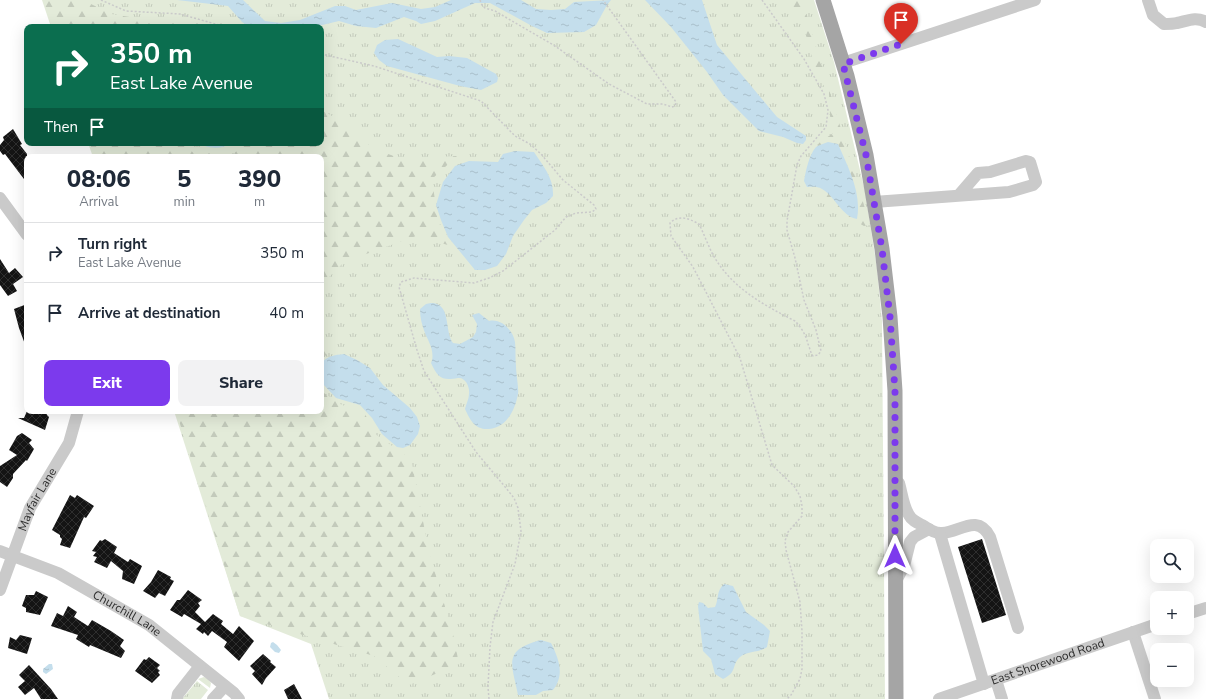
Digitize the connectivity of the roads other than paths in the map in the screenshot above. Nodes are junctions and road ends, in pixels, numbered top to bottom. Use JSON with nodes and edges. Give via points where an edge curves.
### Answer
{"nodes":[{"id":1,"x":823,"y":0,"type":"edge"},
{"id":2,"x":1035,"y":0,"type":"edge"},
{"id":3,"x":1148,"y":0,"type":"edge"},
{"id":4,"x":1206,"y":22,"type":"edge"},
{"id":5,"x":843,"y":64,"type":"junction"},
{"id":6,"x":958,"y":195,"type":"junction"},
{"id":7,"x":0,"y":198,"type":"edge"},
{"id":8,"x":874,"y":202,"type":"junction"},
{"id":9,"x":24,"y":232,"type":"edge"},
{"id":10,"x":77,"y":414,"type":"edge"},
{"id":11,"x":895,"y":468,"type":"junction"},
{"id":12,"x":934,"y":532,"type":"junction"},
{"id":13,"x":0,"y":551,"type":"edge"},
{"id":14,"x":12,"y":556,"type":"junction"},
{"id":15,"x":896,"y":582,"type":"junction"},
{"id":16,"x":0,"y":590,"type":"edge"},
{"id":17,"x":1206,"y":608,"type":"edge"},
{"id":18,"x":1194,"y":612,"type":"edge"},
{"id":19,"x":1150,"y":626,"type":"edge"},
{"id":20,"x":1018,"y":628,"type":"dead end"},
{"id":21,"x":1133,"y":632,"type":"junction"},
{"id":22,"x":200,"y":666,"type":"junction"},
{"id":23,"x":990,"y":682,"type":"junction"},
{"id":24,"x":225,"y":686,"type":"junction"},
{"id":25,"x":177,"y":699,"type":"edge"},
{"id":26,"x":213,"y":699,"type":"edge"},
{"id":27,"x":240,"y":699,"type":"edge"},
{"id":28,"x":896,"y":699,"type":"edge"},
{"id":29,"x":939,"y":699,"type":"edge"},
{"id":30,"x":1002,"y":699,"type":"edge"},
{"id":31,"x":1155,"y":699,"type":"edge"}],
"edges":[{"from":1,"to":5,"type":"main road"},
{"from":2,"to":5,"type":"street"},
{"from":3,"to":4,"type":"street","via":[[1153,15],[1164,24],[1175,24],[1195,18]]},
{"from":5,"to":8,"type":"main road","via":[[866,155]]},
{"from":6,"to":6,"type":"street","via":[[1009,192],[1033,185],[1036,182],[1030,162],[978,173]]},
{"from":6,"to":8,"type":"street"},
{"from":7,"to":9,"type":"street"},
{"from":8,"to":11,"type":"main road","via":[[890,317],[895,391]]},
{"from":10,"to":14,"type":"street","name":"Mayfair Lane","via":[[69,443],[30,508]]},
{"from":11,"to":12,"type":"street","via":[[909,516]]},
{"from":11,"to":15,"type":"main road"},
{"from":12,"to":15,"type":"street","via":[[914,537],[910,542],[904,566]]},
{"from":12,"to":20,"type":"street","via":[[971,525],[985,528]]},
{"from":12,"to":23,"type":"street"},
{"from":13,"to":14,"type":"street","name":"Churchill Lane"},
{"from":14,"to":16,"type":"street","name":"Mayfair Lane"},
{"from":14,"to":22,"type":"street","name":"Churchill Lane","via":[[58,573],[149,626]]},
{"from":15,"to":28,"type":"main road"},
{"from":17,"to":18,"type":"street"},
{"from":19,"to":21,"type":"street","name":"East Shorewood Road"},
{"from":21,"to":23,"type":"street","name":"East Shorewood Road"},
{"from":21,"to":31,"type":"street"},
{"from":22,"to":24,"type":"street","name":"Churchill Lane"},
{"from":22,"to":25,"type":"street","via":[[178,694]]},
{"from":23,"to":29,"type":"street","name":"East Shorewood Road"},
{"from":23,"to":30,"type":"street"},
{"from":24,"to":26,"type":"street"},
{"from":24,"to":27,"type":"street","name":"Churchill Lane"}]}
